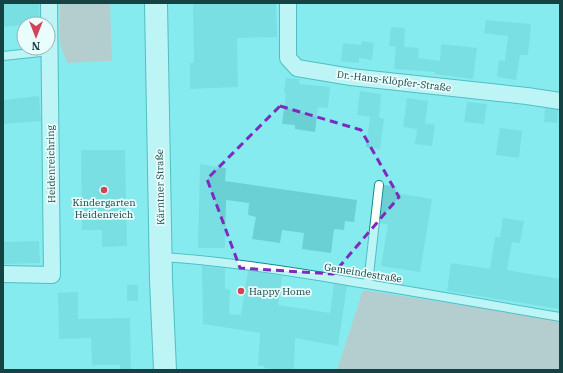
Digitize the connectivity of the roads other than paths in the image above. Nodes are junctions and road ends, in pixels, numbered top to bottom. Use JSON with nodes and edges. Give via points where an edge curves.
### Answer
{"nodes":[{"id":1,"x":49,"y":3,"type":"edge"},
{"id":2,"x":156,"y":3,"type":"edge"},
{"id":3,"x":288,"y":3,"type":"edge"},
{"id":4,"x":49,"y":16,"type":"edge"},
{"id":5,"x":16,"y":55,"type":"edge"},
{"id":6,"x":3,"y":56,"type":"edge"},
{"id":7,"x":50,"y":56,"type":"edge"},
{"id":8,"x":560,"y":101,"type":"edge"},
{"id":9,"x":379,"y":185,"type":"dead end"},
{"id":10,"x":161,"y":257,"type":"junction"},
{"id":11,"x":3,"y":274,"type":"edge"},
{"id":12,"x":368,"y":284,"type":"junction"},
{"id":13,"x":560,"y":317,"type":"edge"},
{"id":14,"x":165,"y":370,"type":"edge"}],
"edges":[{"from":1,"to":4,"type":"street","name":"Heidenreichring"},
{"from":2,"to":10,"type":"main road","name":"Kärntner Straße"},
{"from":3,"to":8,"type":"street","name":"Dr.-Hans-Klöpfer-Straße","via":[[288,58],[297,68],[351,77]]},
{"from":5,"to":6,"type":"lane"},
{"from":7,"to":11,"type":"street","name":"Heidenreichring","via":[[52,275]]},
{"from":9,"to":12,"type":"lane"},
{"from":10,"to":12,"type":"lane","name":"Gemeindestraße","via":[[207,260]]},
{"from":10,"to":14,"type":"main road","name":"Kärntner Straße"},
{"from":12,"to":13,"type":"lane","name":"Gemeindestraße"}]}
